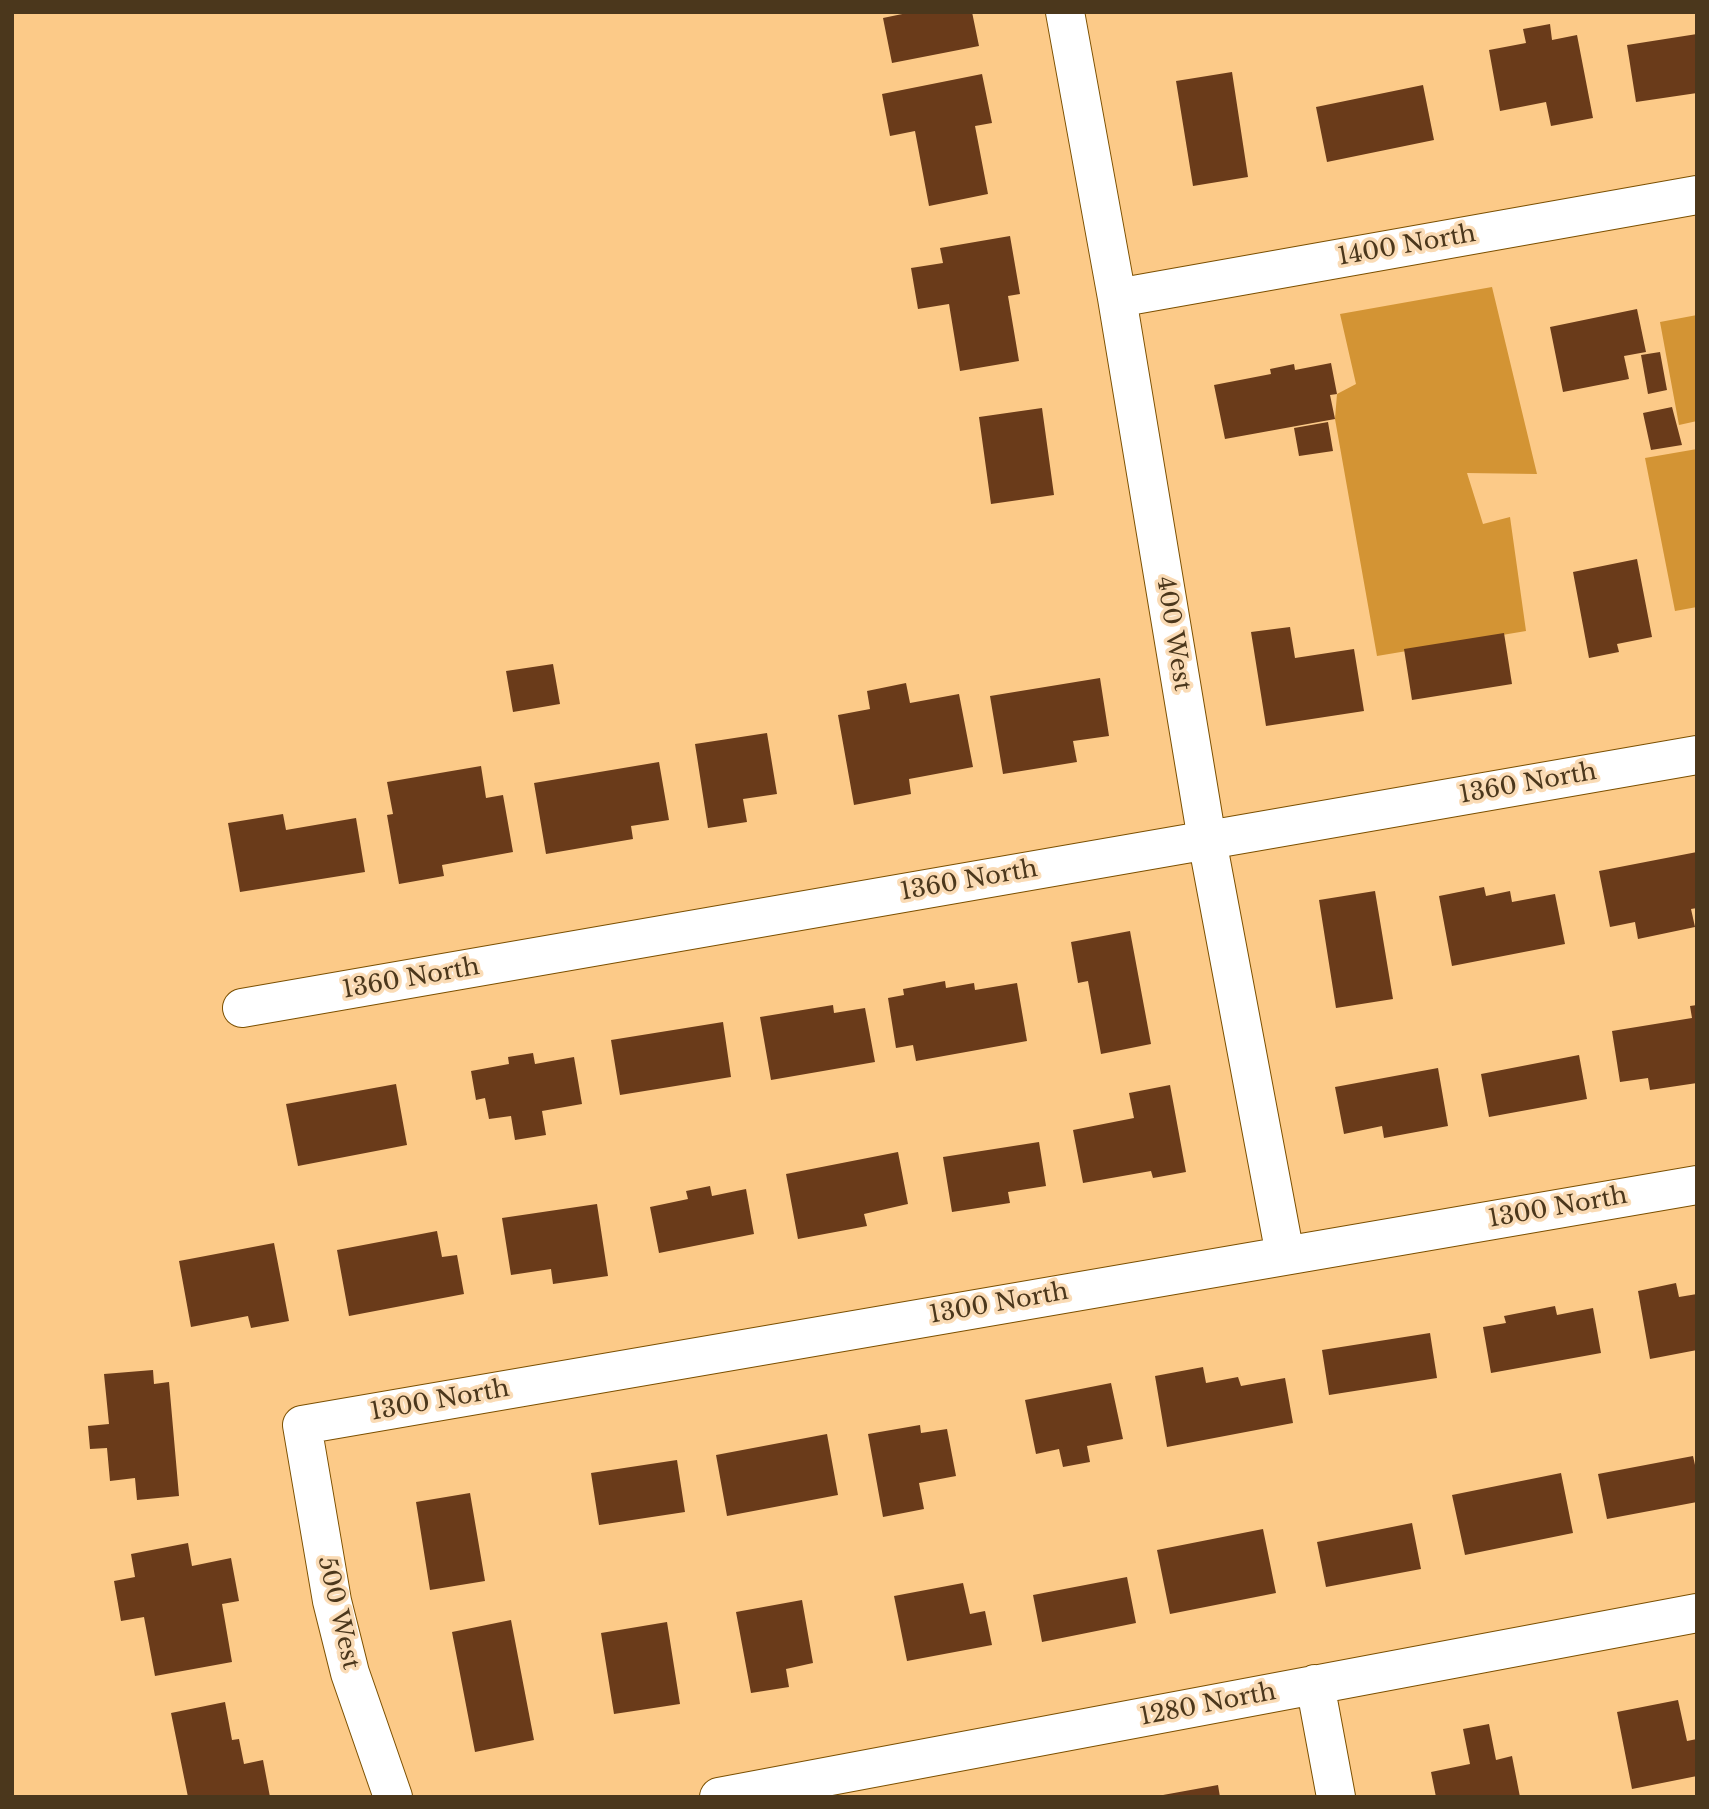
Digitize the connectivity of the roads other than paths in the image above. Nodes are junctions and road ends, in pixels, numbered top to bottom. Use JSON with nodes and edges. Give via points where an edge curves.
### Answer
{"nodes":[{"id":1,"x":1065,"y":12,"type":"edge"},
{"id":2,"x":1697,"y":195,"type":"edge"},
{"id":3,"x":1117,"y":298,"type":"junction"},
{"id":4,"x":1697,"y":755,"type":"edge"},
{"id":5,"x":1207,"y":840,"type":"junction"},
{"id":6,"x":242,"y":1008,"type":"dead end"},
{"id":7,"x":1697,"y":1185,"type":"edge"},
{"id":8,"x":1285,"y":1255,"type":"junction"},
{"id":9,"x":302,"y":1425,"type":"joint"},
{"id":10,"x":1697,"y":1613,"type":"edge"},
{"id":11,"x":1315,"y":1684,"type":"junction"},
{"id":12,"x":873,"y":1782,"type":"edge"},
{"id":13,"x":393,"y":1797,"type":"edge"},
{"id":14,"x":719,"y":1797,"type":"edge"},
{"id":15,"x":1336,"y":1797,"type":"edge"}],
"edges":[{"from":1,"to":3,"type":"street","name":"400 West"},
{"from":2,"to":3,"type":"street","name":"1400 North"},
{"from":3,"to":5,"type":"street","name":"400 West"},
{"from":4,"to":5,"type":"street","name":"1360 North"},
{"from":5,"to":6,"type":"street","name":"1360 North"},
{"from":5,"to":8,"type":"street","name":"400 West"},
{"from":7,"to":8,"type":"street","name":"1300 North"},
{"from":8,"to":9,"type":"street","name":"1300 North"},
{"from":9,"to":13,"type":"street","name":"500 West","via":[[332,1601],[350,1673]]},
{"from":10,"to":11,"type":"street","name":"1280 North"},
{"from":11,"to":12,"type":"street","name":"1280 North"},
{"from":11,"to":15,"type":"street"},
{"from":12,"to":14,"type":"street","name":"1280 North"}]}
